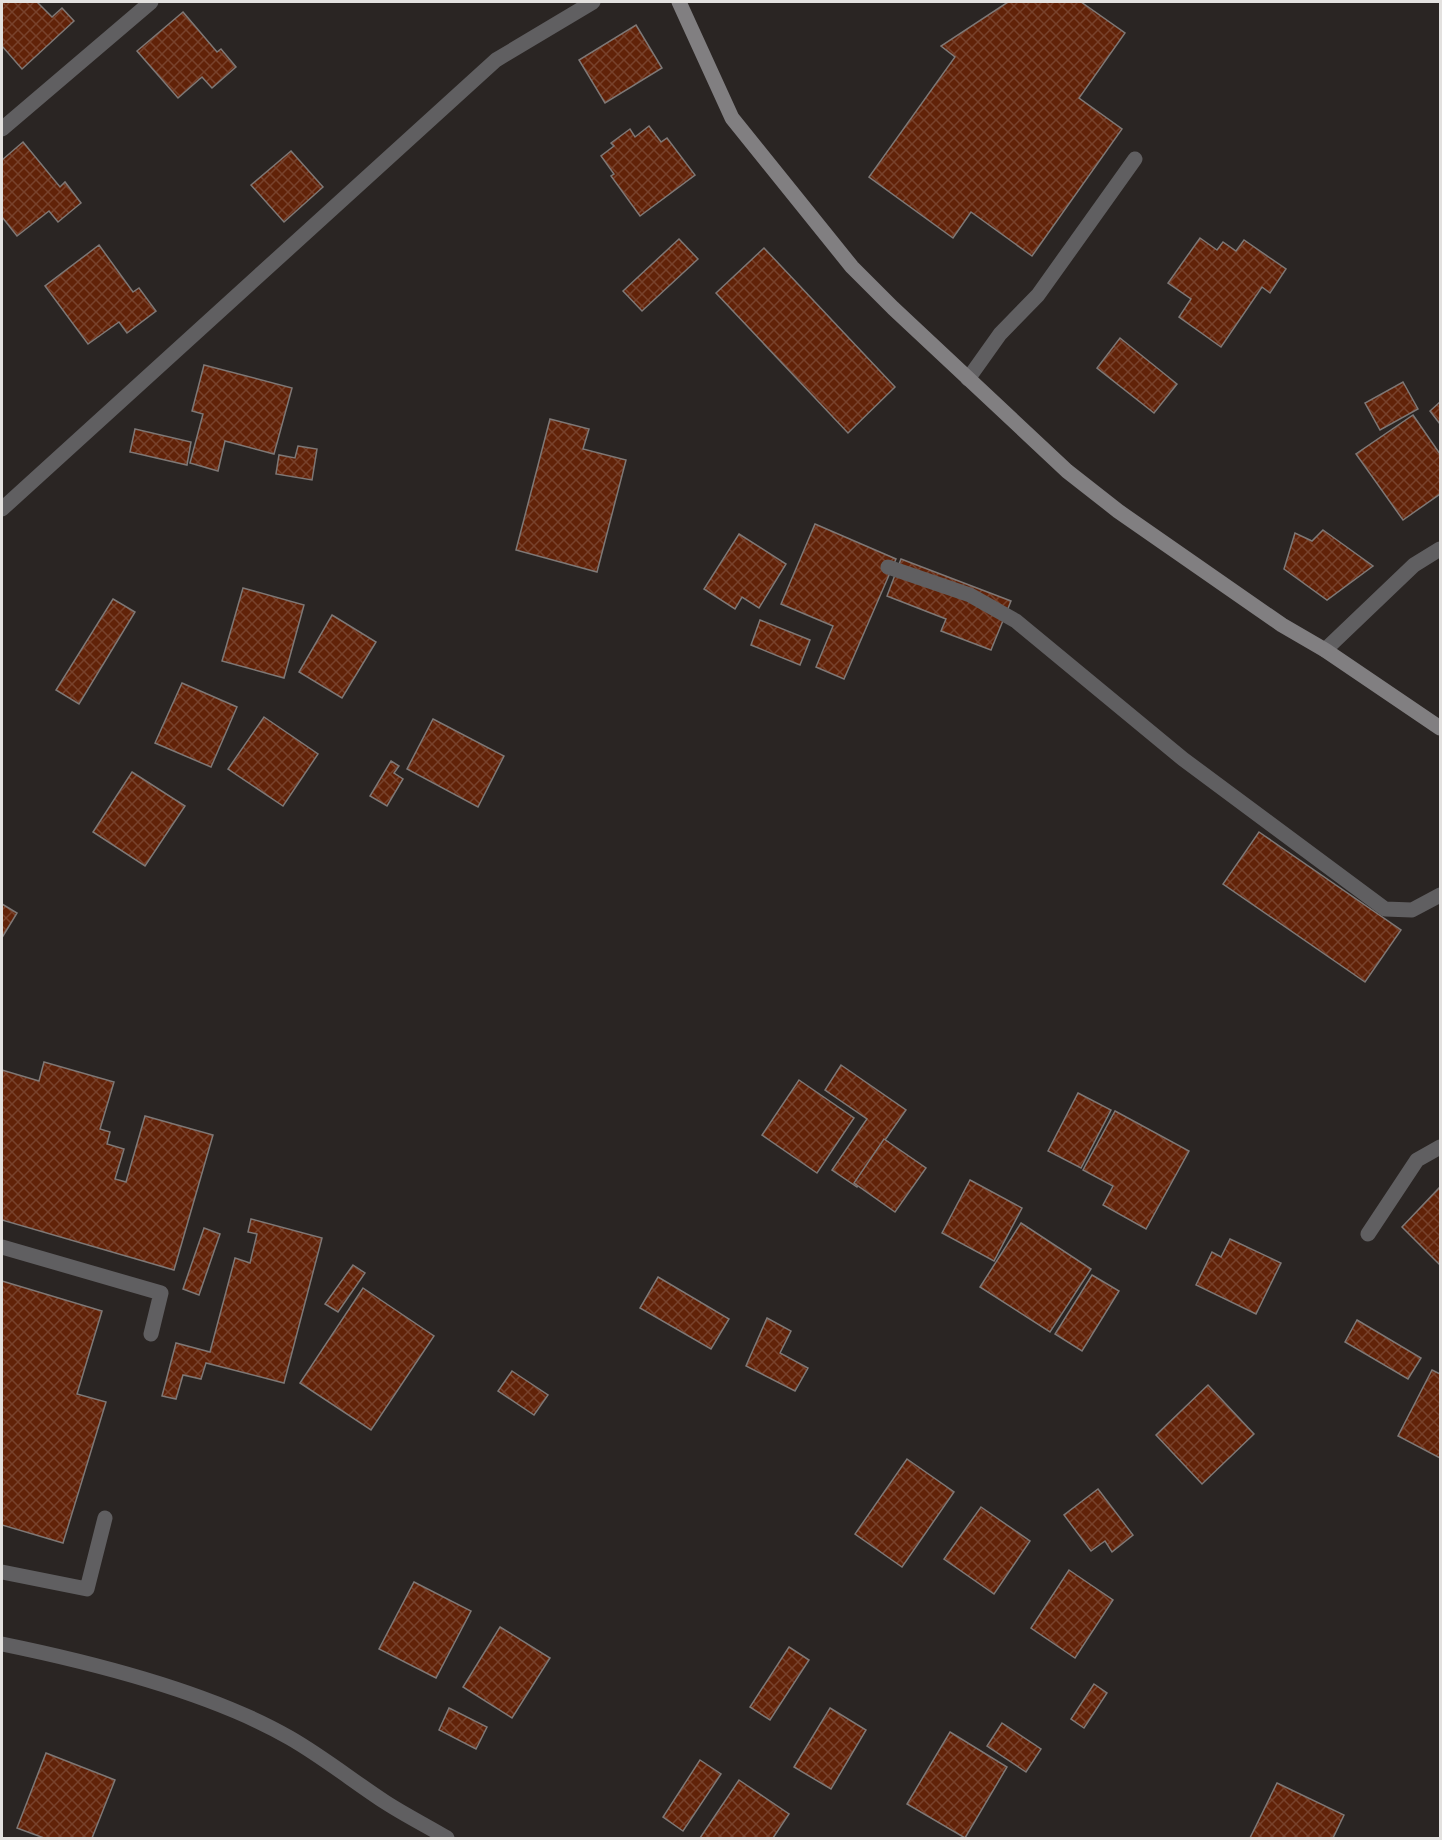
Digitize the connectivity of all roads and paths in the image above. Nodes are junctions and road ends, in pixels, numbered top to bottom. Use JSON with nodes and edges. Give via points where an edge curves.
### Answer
{"nodes":[{"id":1,"x":151,"y":2,"type":"edge"},
{"id":2,"x":593,"y":2,"type":"edge"},
{"id":3,"x":679,"y":2,"type":"edge"},
{"id":4,"x":2,"y":129,"type":"edge"},
{"id":5,"x":1135,"y":159,"type":"dead end"},
{"id":6,"x":968,"y":380,"type":"junction"},
{"id":7,"x":2,"y":509,"type":"edge"},
{"id":8,"x":1440,"y":549,"type":"edge"},
{"id":9,"x":888,"y":567,"type":"dead end"},
{"id":10,"x":1325,"y":650,"type":"junction"},
{"id":11,"x":1440,"y":728,"type":"edge"},
{"id":12,"x":1440,"y":895,"type":"edge"},
{"id":13,"x":1440,"y":1147,"type":"edge"},
{"id":14,"x":1368,"y":1234,"type":"dead end"},
{"id":15,"x":2,"y":1247,"type":"edge"},
{"id":16,"x":151,"y":1334,"type":"dead end"},
{"id":17,"x":105,"y":1518,"type":"dead end"},
{"id":18,"x":2,"y":1572,"type":"edge"},
{"id":19,"x":2,"y":1644,"type":"edge"},
{"id":20,"x":447,"y":1839,"type":"edge"}],
"edges":[{"from":1,"to":4,"type":"street"},
{"from":2,"to":7,"type":"street","via":[[496,60]]},
{"from":3,"to":6,"type":"street","via":[[732,118],[852,267]]},
{"from":5,"to":6,"type":"street","via":[[1038,295],[1000,334]]},
{"from":6,"to":10,"type":"street","via":[[1067,471],[1118,511],[1282,626]]},
{"from":8,"to":10,"type":"street","via":[[1414,565]]},
{"from":9,"to":12,"type":"street","via":[[970,595],[1016,621],[1183,759],[1385,909],[1412,910]]},
{"from":10,"to":11,"type":"street"},
{"from":13,"to":14,"type":"street","via":[[1417,1160]]},
{"from":15,"to":16,"type":"street","via":[[161,1293]]},
{"from":17,"to":18,"type":"street","via":[[87,1589]]},
{"from":19,"to":20,"type":"street","via":[[182,1692],[240,1715],[290,1738]]}]}
